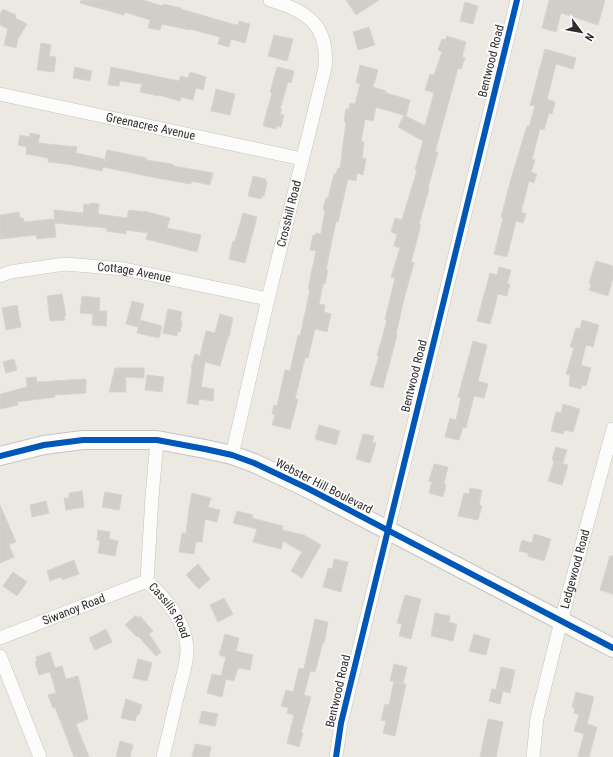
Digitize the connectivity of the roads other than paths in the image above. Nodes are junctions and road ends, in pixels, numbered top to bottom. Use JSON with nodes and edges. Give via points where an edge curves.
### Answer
{"nodes":[{"id":1,"x":270,"y":0,"type":"edge"},
{"id":2,"x":517,"y":0,"type":"edge"},
{"id":3,"x":0,"y":94,"type":"edge"},
{"id":4,"x":302,"y":159,"type":"junction"},
{"id":5,"x":0,"y":276,"type":"edge"},
{"id":6,"x":268,"y":299,"type":"junction"},
{"id":7,"x":613,"y":429,"type":"edge"},
{"id":8,"x":157,"y":440,"type":"junction"},
{"id":9,"x":0,"y":456,"type":"edge"},
{"id":10,"x":232,"y":456,"type":"junction"},
{"id":11,"x":387,"y":531,"type":"junction"},
{"id":12,"x":147,"y":581,"type":"junction"},
{"id":13,"x":561,"y":621,"type":"junction"},
{"id":14,"x":0,"y":638,"type":"edge"},
{"id":15,"x":613,"y":648,"type":"edge"},
{"id":16,"x":0,"y":656,"type":"edge"},
{"id":17,"x":40,"y":757,"type":"edge"},
{"id":18,"x":163,"y":757,"type":"edge"},
{"id":19,"x":336,"y":757,"type":"edge"},
{"id":20,"x":533,"y":757,"type":"edge"}],
"edges":[{"from":1,"to":4,"type":"street","name":"Crosshill Road","via":[[288,5],[310,19],[318,27],[325,47],[325,68]]},
{"from":2,"to":11,"type":"street","name":"Bentwood Road"},
{"from":3,"to":4,"type":"street","name":"Greenacres Avenue"},
{"from":4,"to":6,"type":"street","name":"Crosshill Road"},
{"from":5,"to":6,"type":"street","name":"Cottage Avenue","via":[[10,272],[65,264],[116,268]]},
{"from":6,"to":10,"type":"street","name":"Crosshill Road"},
{"from":7,"to":13,"type":"street","name":"Ledgewood Road"},
{"from":8,"to":9,"type":"street","name":"Webster Hill Boulevard","via":[[83,440]]},
{"from":8,"to":10,"type":"street","name":"Webster Hill Boulevard"},
{"from":8,"to":12,"type":"street","name":"Cassilis Road"},
{"from":10,"to":11,"type":"street","name":"Webster Hill Boulevard","via":[[254,463],[307,488]]},
{"from":11,"to":13,"type":"street","name":"Webster Hill Boulevard"},
{"from":11,"to":19,"type":"street","name":"Bentwood Road","via":[[341,723]]},
{"from":12,"to":14,"type":"street","name":"Siwanoy Road"},
{"from":12,"to":18,"type":"street","name":"Cassilis Road","via":[[175,614],[182,626],[188,648]]},
{"from":13,"to":15,"type":"street","name":"Webster Hill Boulevard"},
{"from":13,"to":20,"type":"street","name":"Ledgewood Road","via":[[537,718]]},
{"from":16,"to":17,"type":"street"}]}
